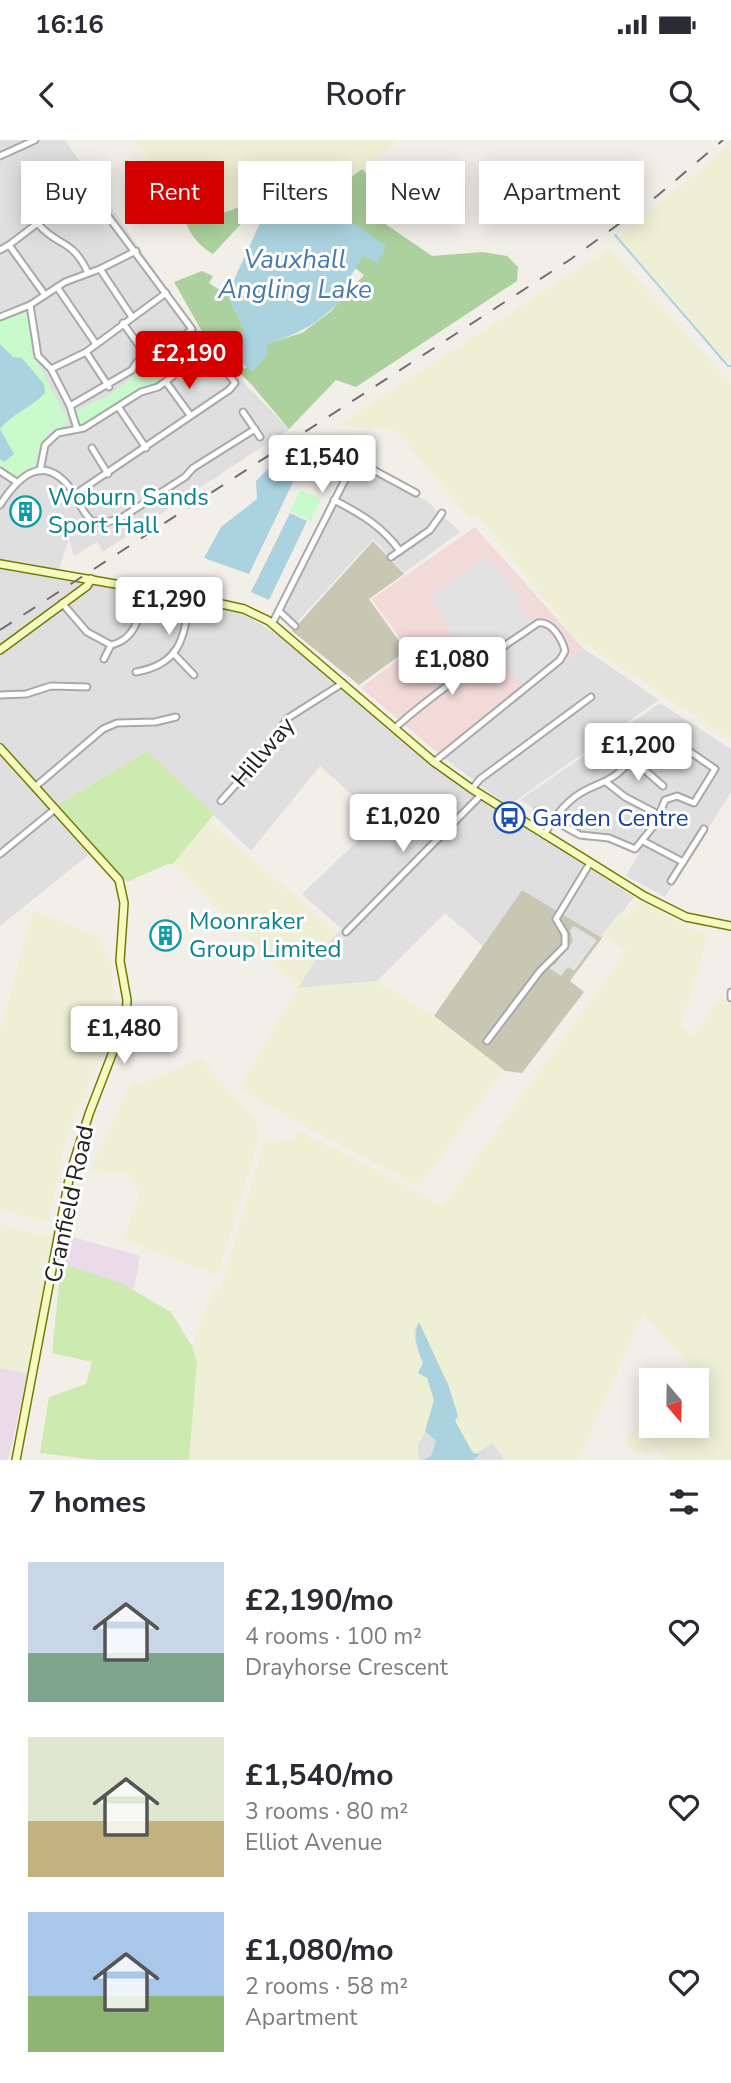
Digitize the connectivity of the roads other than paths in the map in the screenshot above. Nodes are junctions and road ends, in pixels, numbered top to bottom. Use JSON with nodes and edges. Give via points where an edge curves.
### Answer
{"nodes":[{"id":1,"x":36,"y":140,"type":"edge"},
{"id":2,"x":0,"y":156,"type":"edge"},
{"id":3,"x":111,"y":219,"type":"edge"},
{"id":4,"x":38,"y":224,"type":"joint"},
{"id":5,"x":9,"y":245,"type":"junction"},
{"id":6,"x":0,"y":250,"type":"edge"},
{"id":7,"x":136,"y":251,"type":"junction"},
{"id":8,"x":100,"y":269,"type":"junction"},
{"id":9,"x":88,"y":273,"type":"junction"},
{"id":10,"x":57,"y":287,"type":"junction"},
{"id":11,"x":166,"y":293,"type":"junction"},
{"id":12,"x":45,"y":295,"type":"junction"},
{"id":13,"x":30,"y":305,"type":"junction"},
{"id":14,"x":0,"y":317,"type":"edge"},
{"id":15,"x":132,"y":317,"type":"junction"},
{"id":16,"x":123,"y":323,"type":"junction"},
{"id":17,"x":96,"y":344,"type":"junction"},
{"id":18,"x":86,"y":352,"type":"junction"},
{"id":19,"x":145,"y":354,"type":"junction"},
{"id":20,"x":51,"y":369,"type":"junction"},
{"id":21,"x":166,"y":382,"type":"junction"},
{"id":22,"x":109,"y":387,"type":"junction"},
{"id":23,"x":70,"y":406,"type":"junction"},
{"id":24,"x":119,"y":408,"type":"junction"},
{"id":25,"x":243,"y":412,"type":"dead end"},
{"id":26,"x":190,"y":415,"type":"junction"},
{"id":27,"x":77,"y":429,"type":"junction"},
{"id":28,"x":254,"y":429,"type":"junction"},
{"id":29,"x":260,"y":436,"type":"dead end"},
{"id":30,"x":92,"y":448,"type":"dead end"},
{"id":31,"x":146,"y":448,"type":"junction"},
{"id":32,"x":0,"y":471,"type":"edge"},
{"id":33,"x":40,"y":471,"type":"junction"},
{"id":34,"x":108,"y":474,"type":"junction"},
{"id":35,"x":15,"y":481,"type":"junction"},
{"id":36,"x":416,"y":493,"type":"dead end"},
{"id":37,"x":74,"y":495,"type":"junction"},
{"id":38,"x":334,"y":500,"type":"junction"},
{"id":39,"x":0,"y":505,"type":"edge"},
{"id":40,"x":442,"y":513,"type":"dead end"},
{"id":41,"x":400,"y":551,"type":"junction"},
{"id":42,"x":391,"y":557,"type":"dead end"},
{"id":43,"x":0,"y":564,"type":"edge"},
{"id":44,"x":91,"y":579,"type":"junction"},
{"id":45,"x":144,"y":589,"type":"junction"},
{"id":46,"x":190,"y":597,"type":"junction"},
{"id":47,"x":62,"y":603,"type":"junction"},
{"id":48,"x":279,"y":611,"type":"junction"},
{"id":49,"x":272,"y":624,"type":"junction"},
{"id":50,"x":295,"y":626,"type":"dead end"},
{"id":51,"x":111,"y":645,"type":"junction"},
{"id":52,"x":0,"y":649,"type":"edge"},
{"id":53,"x":173,"y":653,"type":"junction"},
{"id":54,"x":104,"y":659,"type":"dead end"},
{"id":55,"x":136,"y":672,"type":"dead end"},
{"id":56,"x":194,"y":675,"type":"dead end"},
{"id":57,"x":342,"y":683,"type":"junction"},
{"id":58,"x":87,"y":687,"type":"dead end"},
{"id":59,"x":0,"y":695,"type":"edge"},
{"id":60,"x":591,"y":697,"type":"dead end"},
{"id":61,"x":176,"y":717,"type":"dead end"},
{"id":62,"x":396,"y":727,"type":"junction"},
{"id":63,"x":0,"y":748,"type":"edge"},
{"id":64,"x":632,"y":759,"type":"junction"},
{"id":65,"x":434,"y":762,"type":"junction"},
{"id":66,"x":606,"y":782,"type":"junction"},
{"id":67,"x":35,"y":787,"type":"junction"},
{"id":68,"x":472,"y":789,"type":"junction"},
{"id":69,"x":481,"y":795,"type":"junction"},
{"id":70,"x":671,"y":796,"type":"junction"},
{"id":71,"x":221,"y":801,"type":"dead end"},
{"id":72,"x":55,"y":809,"type":"junction"},
{"id":73,"x":537,"y":811,"type":"dead end"},
{"id":74,"x":654,"y":812,"type":"dead end"},
{"id":75,"x":552,"y":821,"type":"junction"},
{"id":76,"x":704,"y":829,"type":"dead end"},
{"id":77,"x":544,"y":835,"type":"junction"},
{"id":78,"x":643,"y":841,"type":"junction"},
{"id":79,"x":0,"y":854,"type":"edge"},
{"id":80,"x":683,"y":862,"type":"junction"},
{"id":81,"x":590,"y":863,"type":"junction"},
{"id":82,"x":671,"y":881,"type":"dead end"},
{"id":83,"x":731,"y":926,"type":"edge"},
{"id":84,"x":346,"y":932,"type":"dead end"},
{"id":85,"x":731,"y":992,"type":"edge"},
{"id":86,"x":731,"y":998,"type":"edge"},
{"id":87,"x":487,"y":1041,"type":"dead end"},
{"id":88,"x":16,"y":1460,"type":"edge"}],
"edges":[{"from":1,"to":2,"type":"street"},
{"from":3,"to":7,"type":"street"},
{"from":4,"to":5,"type":"street"},
{"from":4,"to":9,"type":"street","via":[[50,238],[66,242],[81,257]]},
{"from":5,"to":6,"type":"street"},
{"from":5,"to":12,"type":"street"},
{"from":7,"to":8,"type":"street"},
{"from":7,"to":11,"type":"street"},
{"from":8,"to":9,"type":"street"},
{"from":8,"to":15,"type":"street"},
{"from":9,"to":10,"type":"street"},
{"from":10,"to":12,"type":"street"},
{"from":10,"to":17,"type":"street"},
{"from":11,"to":15,"type":"street"},
{"from":11,"to":19,"type":"street","via":[[192,329],[166,348]]},
{"from":12,"to":13,"type":"street"},
{"from":13,"to":14,"type":"street"},
{"from":13,"to":20,"type":"street","via":[[38,356]]},
{"from":15,"to":16,"type":"street"},
{"from":16,"to":17,"type":"street"},
{"from":16,"to":19,"type":"street"},
{"from":17,"to":18,"type":"street"},
{"from":18,"to":20,"type":"street"},
{"from":18,"to":22,"type":"street"},
{"from":19,"to":22,"type":"street"},
{"from":20,"to":23,"type":"street"},
{"from":21,"to":24,"type":"street"},
{"from":21,"to":26,"type":"street"},
{"from":21,"to":26,"type":"street","via":[[178,365],[202,347],[208,347],[232,376],[235,383],[229,390]]},
{"from":22,"to":23,"type":"street"},
{"from":23,"to":27,"type":"street"},
{"from":24,"to":27,"type":"street"},
{"from":24,"to":31,"type":"street"},
{"from":25,"to":28,"type":"street"},
{"from":26,"to":31,"type":"street"},
{"from":27,"to":33,"type":"street","via":[[58,433],[45,445]]},
{"from":28,"to":29,"type":"street"},
{"from":28,"to":37,"type":"street","via":[[111,522],[92,521]]},
{"from":30,"to":34,"type":"street"},
{"from":31,"to":34,"type":"street"},
{"from":32,"to":35,"type":"street"},
{"from":33,"to":35,"type":"street"},
{"from":33,"to":37,"type":"street","via":[[59,476]]},
{"from":34,"to":37,"type":"street"},
{"from":35,"to":39,"type":"street"},
{"from":36,"to":38,"type":"street","via":[[355,460]]},
{"from":38,"to":41,"type":"street","via":[[387,533]]},
{"from":38,"to":48,"type":"street"},
{"from":40,"to":41,"type":"street","via":[[430,530]]},
{"from":41,"to":42,"type":"street"},
{"from":43,"to":44,"type":"street"},
{"from":44,"to":45,"type":"street"},
{"from":44,"to":47,"type":"street"},
{"from":45,"to":46,"type":"street"},
{"from":45,"to":51,"type":"street","via":[[138,621],[128,639]]},
{"from":46,"to":49,"type":"street","via":[[244,609]]},
{"from":46,"to":53,"type":"street","via":[[184,638]]},
{"from":47,"to":51,"type":"street","via":[[87,632]]},
{"from":47,"to":52,"type":"street"},
{"from":48,"to":49,"type":"street"},
{"from":48,"to":50,"type":"street"},
{"from":49,"to":57,"type":"street"},
{"from":51,"to":54,"type":"street"},
{"from":53,"to":55,"type":"street","via":[[151,669]]},
{"from":53,"to":56,"type":"street"},
{"from":57,"to":62,"type":"street"},
{"from":57,"to":71,"type":"street","name":"Hillway","via":[[288,718]]},
{"from":58,"to":59,"type":"street","via":[[51,686],[26,694]]},
{"from":60,"to":68,"type":"street"},
{"from":61,"to":67,"type":"street","via":[[117,723],[103,729]]},
{"from":62,"to":65,"type":"street"},
{"from":62,"to":65,"type":"street","via":[[478,661],[538,623],[550,626],[565,651],[560,660]]},
{"from":63,"to":67,"type":"street","name":"Cranfield Road"},
{"from":64,"to":66,"type":"street"},
{"from":64,"to":70,"type":"street"},
{"from":64,"to":70,"type":"street","via":[[659,732],[713,764],[715,769],[694,803]]},
{"from":65,"to":68,"type":"street"},
{"from":66,"to":74,"type":"street"},
{"from":66,"to":75,"type":"street","via":[[570,800]]},
{"from":67,"to":72,"type":"street","name":"Cranfield Road"},
{"from":68,"to":69,"type":"street"},
{"from":69,"to":77,"type":"street"},
{"from":69,"to":84,"type":"street"},
{"from":70,"to":78,"type":"street"},
{"from":72,"to":79,"type":"street"},
{"from":72,"to":88,"type":"street","name":"Cranfield Road","via":[[121,884],[120,961],[127,1009],[70,1174]]},
{"from":73,"to":75,"type":"street"},
{"from":75,"to":77,"type":"street"},
{"from":75,"to":78,"type":"street","via":[[580,835],[609,838],[632,849]]},
{"from":76,"to":80,"type":"street"},
{"from":77,"to":81,"type":"street"},
{"from":78,"to":80,"type":"street"},
{"from":80,"to":82,"type":"street"},
{"from":81,"to":83,"type":"street","via":[[677,913]]},
{"from":81,"to":87,"type":"street","via":[[556,919],[565,934],[565,946]]},
{"from":85,"to":86,"type":"street"}]}
